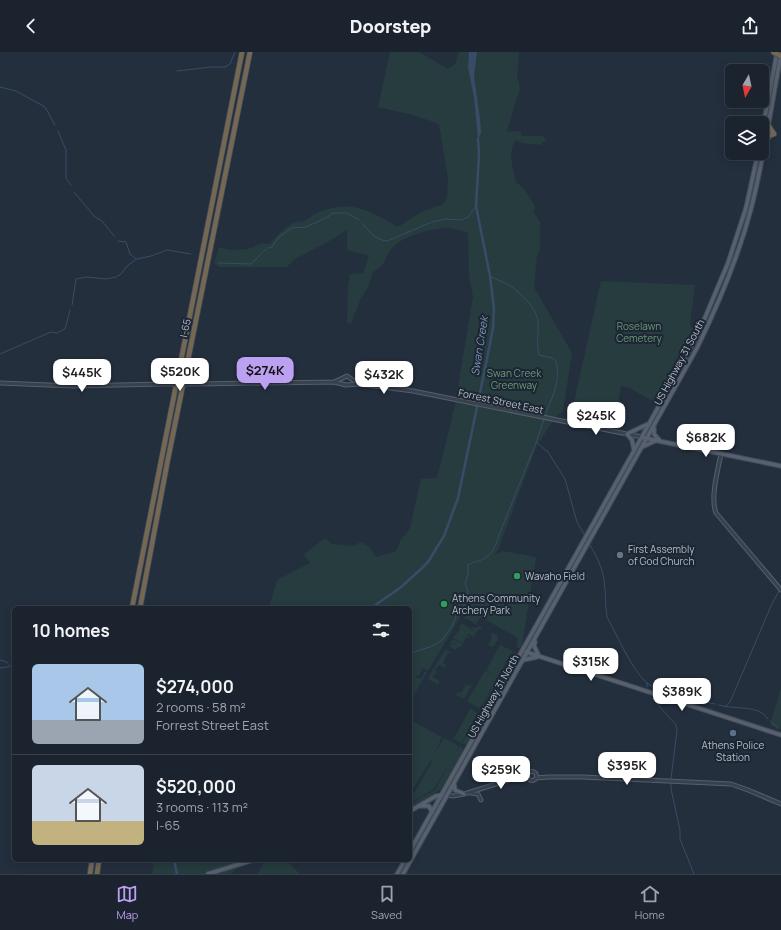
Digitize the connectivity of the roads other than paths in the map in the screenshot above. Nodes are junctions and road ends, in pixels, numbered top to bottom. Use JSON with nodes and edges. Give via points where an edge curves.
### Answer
{"nodes":[{"id":1,"x":242,"y":52,"type":"edge"},
{"id":2,"x":250,"y":52,"type":"edge"},
{"id":3,"x":773,"y":52,"type":"edge"},
{"id":4,"x":777,"y":52,"type":"edge"},
{"id":5,"x":781,"y":55,"type":"edge"},
{"id":6,"x":765,"y":116,"type":"edge"},
{"id":7,"x":769,"y":120,"type":"edge"},
{"id":8,"x":769,"y":126,"type":"edge"},
{"id":9,"x":769,"y":136,"type":"edge"},
{"id":10,"x":756,"y":160,"type":"edge"},
{"id":11,"x":762,"y":160,"type":"edge"},
{"id":12,"x":343,"y":378,"type":"junction"},
{"id":13,"x":351,"y":379,"type":"junction"},
{"id":14,"x":334,"y":382,"type":"junction"},
{"id":15,"x":0,"y":383,"type":"edge"},
{"id":16,"x":343,"y":384,"type":"junction"},
{"id":17,"x":350,"y":384,"type":"junction"},
{"id":18,"x":359,"y":384,"type":"junction"},
{"id":19,"x":649,"y":424,"type":"junction"},
{"id":20,"x":654,"y":426,"type":"junction"},
{"id":21,"x":627,"y":434,"type":"junction"},
{"id":22,"x":642,"y":438,"type":"junction"},
{"id":23,"x":646,"y":439,"type":"junction"},
{"id":24,"x":655,"y":441,"type":"junction"},
{"id":25,"x":661,"y":442,"type":"junction"},
{"id":26,"x":641,"y":448,"type":"junction"},
{"id":27,"x":634,"y":450,"type":"junction"},
{"id":28,"x":721,"y":454,"type":"junction"},
{"id":29,"x":781,"y":466,"type":"edge"},
{"id":30,"x":781,"y":590,"type":"edge"},
{"id":31,"x":132,"y":606,"type":"edge"},
{"id":32,"x":140,"y":606,"type":"edge"},
{"id":33,"x":536,"y":637,"type":"junction"},
{"id":34,"x":521,"y":652,"type":"junction"},
{"id":35,"x":527,"y":653,"type":"junction"},
{"id":36,"x":540,"y":657,"type":"junction"},
{"id":37,"x":522,"y":661,"type":"junction"},
{"id":38,"x":781,"y":735,"type":"edge"},
{"id":39,"x":535,"y":773,"type":"junction"},
{"id":40,"x":528,"y":774,"type":"junction"},
{"id":41,"x":548,"y":777,"type":"junction"},
{"id":42,"x":514,"y":778,"type":"junction"},
{"id":43,"x":528,"y":778,"type":"junction"},
{"id":44,"x":536,"y":778,"type":"junction"},
{"id":45,"x":454,"y":783,"type":"junction"},
{"id":46,"x":466,"y":793,"type":"junction"},
{"id":47,"x":441,"y":795,"type":"junction"},
{"id":48,"x":447,"y":795,"type":"junction"},
{"id":49,"x":481,"y":800,"type":"dead end"},
{"id":50,"x":781,"y":804,"type":"edge"},
{"id":51,"x":418,"y":806,"type":"junction"},
{"id":52,"x":412,"y":809,"type":"edge"},
{"id":53,"x":432,"y":812,"type":"junction"},
{"id":54,"x":412,"y":847,"type":"edge"},
{"id":55,"x":412,"y":858,"type":"edge"},
{"id":56,"x":92,"y":862,"type":"edge"},
{"id":57,"x":99,"y":862,"type":"edge"},
{"id":58,"x":247,"y":862,"type":"edge"},
{"id":59,"x":404,"y":862,"type":"edge"},
{"id":60,"x":410,"y":862,"type":"edge"},
{"id":61,"x":90,"y":874,"type":"edge"},
{"id":62,"x":97,"y":874,"type":"edge"},
{"id":63,"x":208,"y":874,"type":"edge"},
{"id":64,"x":397,"y":874,"type":"edge"},
{"id":65,"x":403,"y":874,"type":"edge"}],
"edges":[{"from":1,"to":31,"type":"highway"},
{"from":2,"to":32,"type":"highway","name":"I-65"},
{"from":3,"to":5,"type":"highway","bridge":true},
{"from":4,"to":6,"type":"main road"},
{"from":5,"to":7,"type":"main road","name":"US Highway 31 South"},
{"from":8,"to":9,"type":"highway","via":[[774,134]]},
{"from":10,"to":19,"type":"main road","name":"US Highway 31 South","via":[[746,208],[721,284],[699,332]]},
{"from":11,"to":20,"type":"main road","name":"US Highway 31 South","via":[[751,209],[726,284],[711,321]]},
{"from":12,"to":13,"type":"street","via":[[347,376]]},
{"from":12,"to":14,"type":"street"},
{"from":12,"to":16,"type":"street"},
{"from":13,"to":17,"type":"street"},
{"from":13,"to":18,"type":"street","name":"Forrest Street East"},
{"from":14,"to":15,"type":"street","bridge":true,"via":[[73,386]]},
{"from":14,"to":16,"type":"street"},
{"from":16,"to":17,"type":"street"},
{"from":17,"to":18,"type":"street","name":"Forrest Street East"},
{"from":18,"to":21,"type":"street","name":"Forrest Street East","via":[[412,391]]},
{"from":19,"to":21,"type":"main road"},
{"from":19,"to":22,"type":"main road","name":"US Highway 31 South"},
{"from":20,"to":23,"type":"main road","name":"US Highway 31 South"},
{"from":20,"to":25,"type":"main road","via":[[654,434]]},
{"from":21,"to":22,"type":"street","name":"Forrest Street East"},
{"from":21,"to":27,"type":"main road","via":[[633,442]]},
{"from":22,"to":23,"type":"main road","name":"Forrest Street East"},
{"from":22,"to":27,"type":"main road","name":"US Highway 31 South"},
{"from":23,"to":24,"type":"main road","name":"Forrest Street East"},
{"from":23,"to":26,"type":"main road","name":"US Highway 31 South"},
{"from":24,"to":25,"type":"main road","name":"Forrest Street East"},
{"from":24,"to":26,"type":"main road"},
{"from":25,"to":28,"type":"main road","name":"Forrest Street East"},
{"from":26,"to":33,"type":"main road","name":"US Highway 31 South"},
{"from":27,"to":34,"type":"main road","name":"US Highway 31 South"},
{"from":28,"to":29,"type":"main road","name":"Forrest Street East"},
{"from":28,"to":30,"type":"street","via":[[714,510]]},
{"from":33,"to":35,"type":"main road","name":"US Highway 31 South"},
{"from":33,"to":36,"type":"main road","via":[[534,646]]},
{"from":34,"to":35,"type":"main road"},
{"from":34,"to":47,"type":"main road","name":"US Highway 31 North"},
{"from":35,"to":36,"type":"main road"},
{"from":35,"to":37,"type":"main road","name":"US Highway 31 North"},
{"from":36,"to":37,"type":"main road"},
{"from":36,"to":38,"type":"main road"},
{"from":37,"to":45,"type":"main road","name":"US Highway 31 North"},
{"from":39,"to":40,"type":"street"},
{"from":39,"to":41,"type":"street"},
{"from":39,"to":44,"type":"street"},
{"from":40,"to":42,"type":"street"},
{"from":40,"to":43,"type":"street"},
{"from":41,"to":44,"type":"street"},
{"from":41,"to":50,"type":"street","via":[[731,784]]},
{"from":42,"to":43,"type":"street"},
{"from":42,"to":46,"type":"street"},
{"from":43,"to":44,"type":"street","via":[[532,781]]},
{"from":45,"to":46,"type":"main road","via":[[455,790]]},
{"from":45,"to":48,"type":"main road","name":"US Highway 31 North"},
{"from":46,"to":48,"type":"street"},
{"from":46,"to":49,"type":"street","via":[[478,794]]},
{"from":47,"to":48,"type":"main road"},
{"from":47,"to":51,"type":"main road"},
{"from":47,"to":53,"type":"main road","name":"US Highway 31 North"},
{"from":48,"to":55,"type":"main road","name":"US Highway 31 North"},
{"from":51,"to":52,"type":"main road"},
{"from":51,"to":53,"type":"main road","via":[[429,806]]},
{"from":53,"to":54,"type":"main road","name":"US Highway 31 North"},
{"from":56,"to":61,"type":"highway"},
{"from":57,"to":62,"type":"highway"},
{"from":58,"to":63,"type":"main road"},
{"from":59,"to":64,"type":"main road"},
{"from":60,"to":65,"type":"main road","name":"US Highway 31 North"}]}
